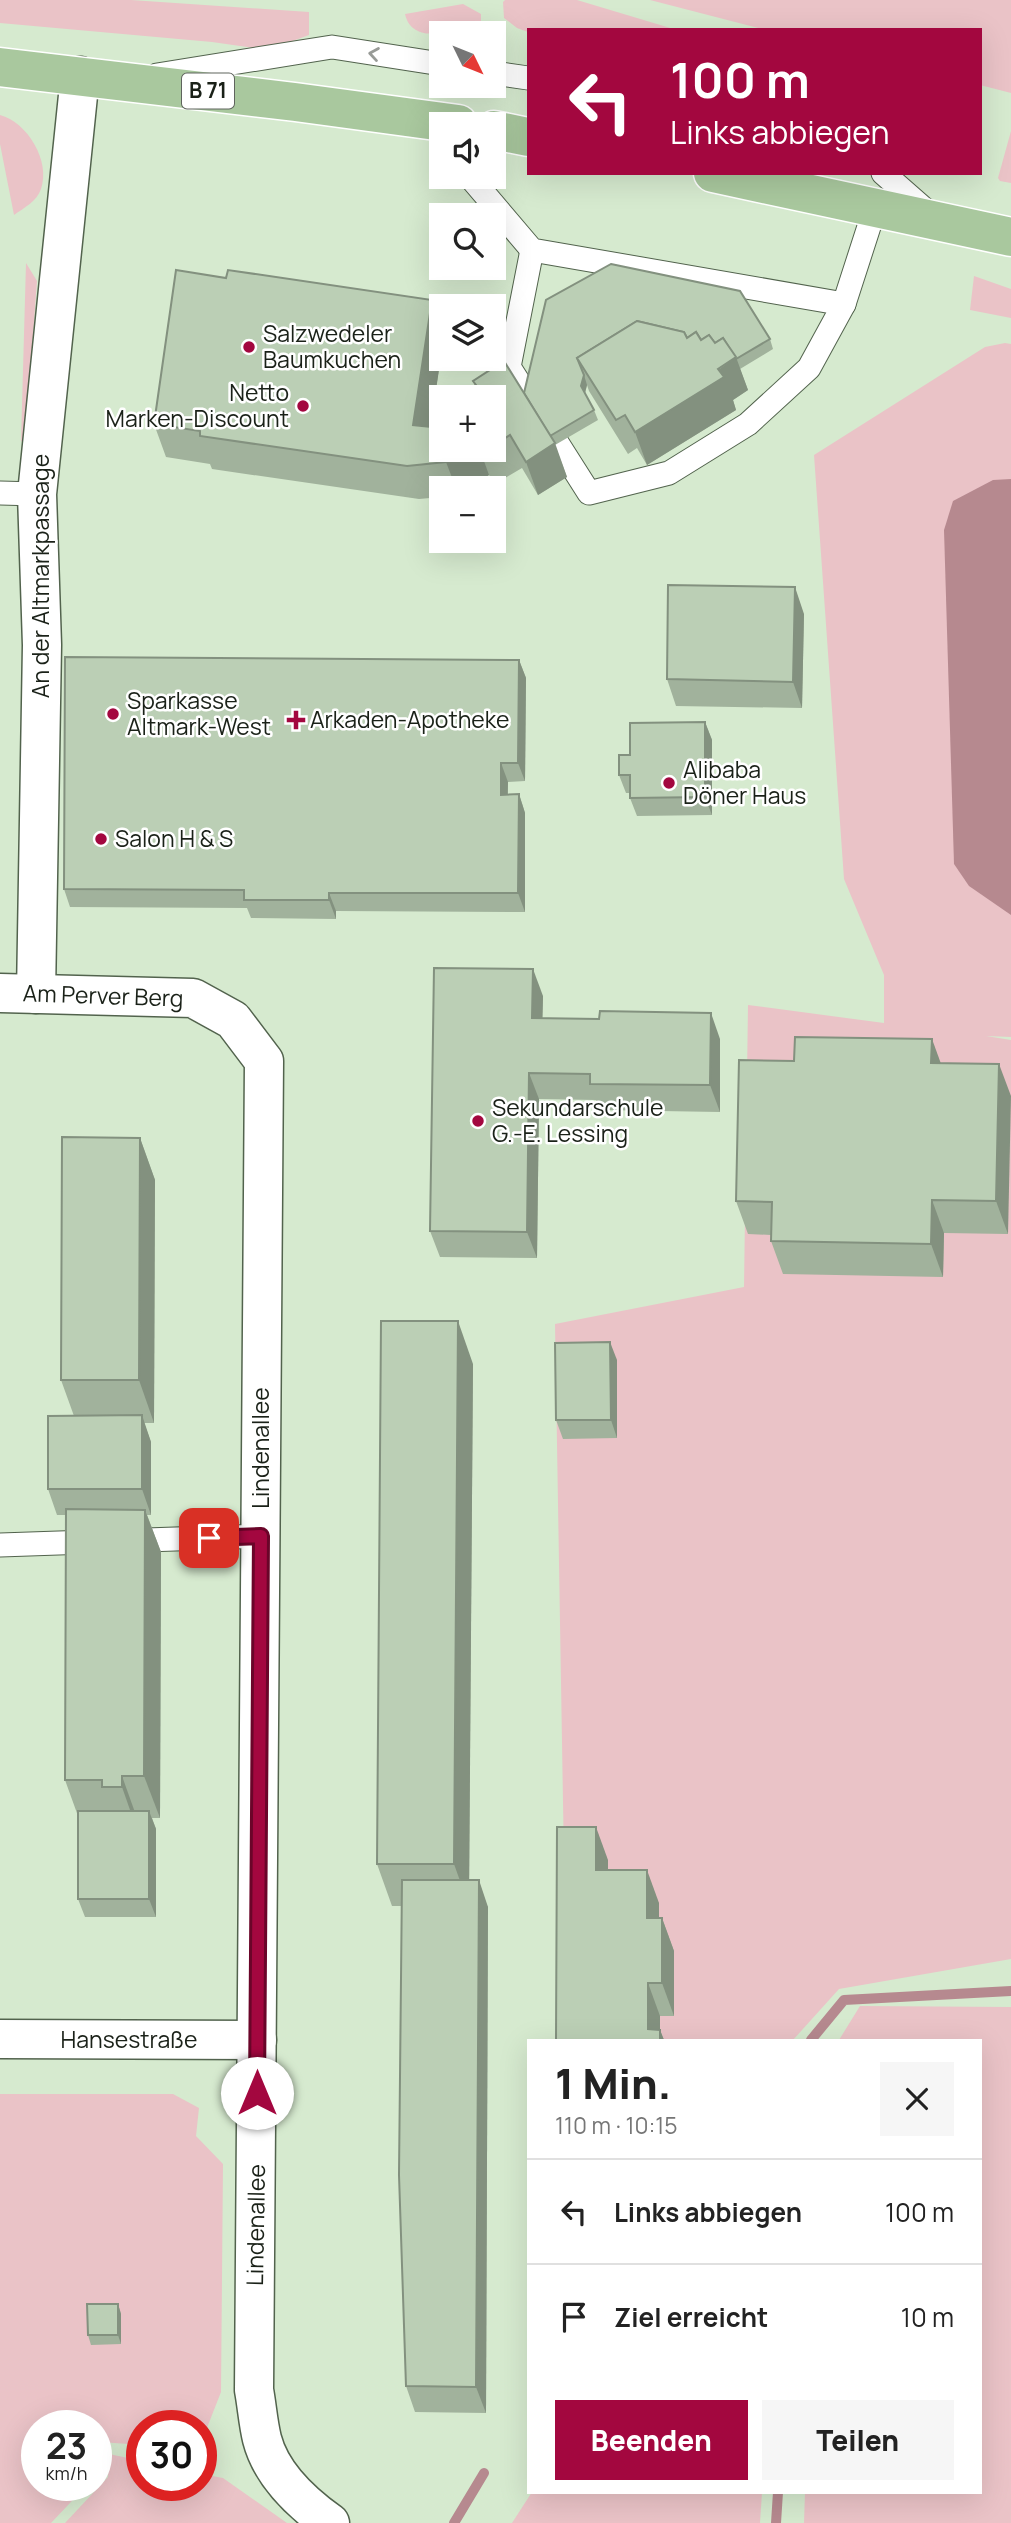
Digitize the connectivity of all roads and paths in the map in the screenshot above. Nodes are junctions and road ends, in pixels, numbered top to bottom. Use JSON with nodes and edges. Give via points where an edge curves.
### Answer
{"nodes":[{"id":1,"x":429,"y":62,"type":"edge"},
{"id":2,"x":0,"y":67,"type":"edge"},
{"id":3,"x":506,"y":75,"type":"edge"},
{"id":4,"x":80,"y":76,"type":"junction"},
{"id":5,"x":527,"y":78,"type":"edge"},
{"id":6,"x":120,"y":81,"type":"junction"},
{"id":7,"x":429,"y":120,"type":"edge"},
{"id":8,"x":506,"y":133,"type":"edge"},
{"id":9,"x":527,"y":137,"type":"edge"},
{"id":10,"x":731,"y":175,"type":"edge"},
{"id":11,"x":480,"y":189,"type":"edge"},
{"id":12,"x":879,"y":191,"type":"edge"},
{"id":13,"x":1006,"y":238,"type":"edge"},
{"id":14,"x":532,"y":250,"type":"junction"},
{"id":15,"x":844,"y":304,"type":"junction"},
{"id":16,"x":18,"y":494,"type":"edge"},
{"id":17,"x":18,"y":994,"type":"edge"},
{"id":18,"x":264,"y":1061,"type":"joint"},
{"id":19,"x":261,"y":1536,"type":"junction"},
{"id":20,"x":0,"y":1545,"type":"edge"},
{"id":21,"x":0,"y":2039,"type":"edge"},
{"id":22,"x":257,"y":2040,"type":"junction"},
{"id":23,"x":330,"y":2523,"type":"edge"}],
"edges":[{"from":1,"to":6,"type":"lane","one_way":true,"via":[[332,47]]},
{"from":2,"to":4,"type":"main road","number":"B 71"},
{"from":3,"to":5,"type":"lane"},
{"from":4,"to":6,"type":"main road","number":"B 71"},
{"from":4,"to":16,"type":"street","name":"An der Altmarkpassage"},
{"from":6,"to":7,"type":"main road","number":"B 71"},
{"from":8,"to":9,"type":"main road"},
{"from":10,"to":12,"type":"main road"},
{"from":11,"to":14,"type":"lane"},
{"from":12,"to":13,"type":"main road","via":[[937,220]]},
{"from":12,"to":15,"type":"lane"},
{"from":14,"to":15,"type":"lane"},
{"from":14,"to":15,"type":"lane","via":[[509,367],[589,493],[669,473],[748,424],[809,368]]},
{"from":16,"to":17,"type":"street","name":"An der Altmarkpassage","via":[[42,645]]},
{"from":17,"to":18,"type":"street","name":"Am Perver Berg","via":[[193,998],[233,1020]]},
{"from":18,"to":19,"type":"street","name":"Lindenallee"},
{"from":19,"to":20,"type":"lane"},
{"from":19,"to":22,"type":"street","name":"Lindenallee"},
{"from":21,"to":22,"type":"street","name":"Hansestraße"},
{"from":22,"to":23,"type":"street","name":"Lindenallee","via":[[254,2390],[262,2441],[282,2478],[299,2499]]}]}
